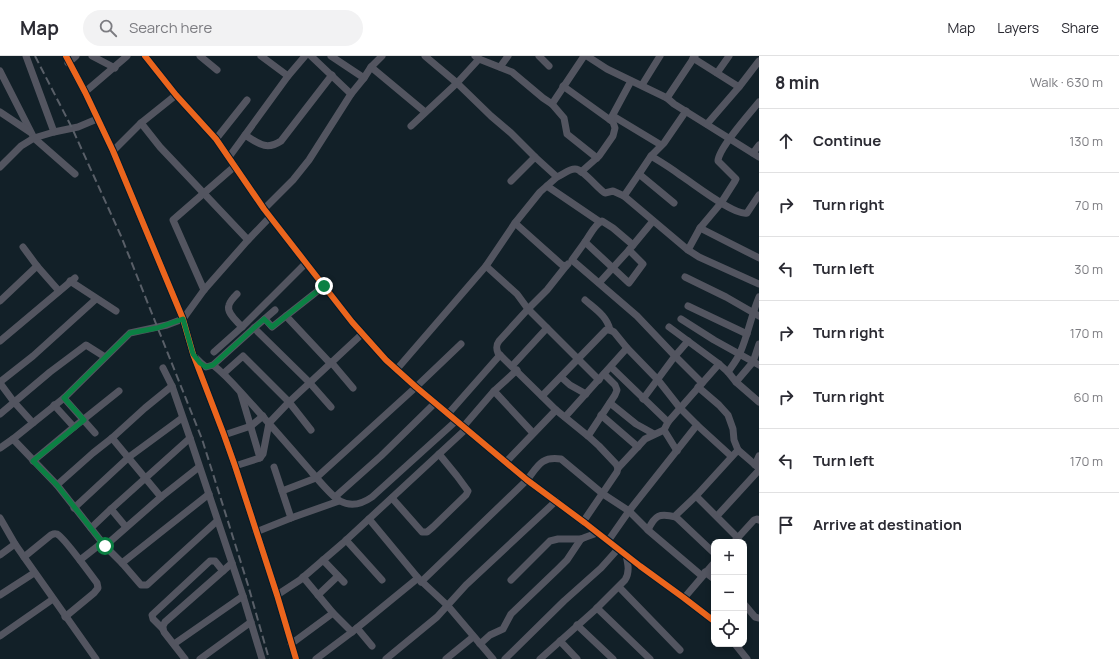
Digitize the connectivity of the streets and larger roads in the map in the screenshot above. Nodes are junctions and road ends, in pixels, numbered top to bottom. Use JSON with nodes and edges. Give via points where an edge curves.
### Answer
{"nodes":[{"id":1,"x":26,"y":56,"type":"edge"},
{"id":2,"x":76,"y":56,"type":"edge"},
{"id":3,"x":92,"y":56,"type":"edge"},
{"id":4,"x":127,"y":56,"type":"edge"},
{"id":5,"x":145,"y":56,"type":"edge"},
{"id":6,"x":200,"y":56,"type":"edge"},
{"id":7,"x":261,"y":56,"type":"edge"},
{"id":8,"x":305,"y":56,"type":"edge"},
{"id":9,"x":331,"y":56,"type":"edge"},
{"id":10,"x":382,"y":56,"type":"edge"},
{"id":11,"x":425,"y":56,"type":"edge"},
{"id":12,"x":508,"y":56,"type":"edge"},
{"id":13,"x":539,"y":56,"type":"edge"},
{"id":14,"x":586,"y":56,"type":"edge"},
{"id":15,"x":660,"y":56,"type":"edge"},
{"id":16,"x":729,"y":56,"type":"edge"},
{"id":17,"x":694,"y":57,"type":"edge"},
{"id":18,"x":477,"y":58,"type":"edge"},
{"id":19,"x":67,"y":59,"type":"edge"},
{"id":20,"x":759,"y":61,"type":"edge"},
{"id":21,"x":549,"y":66,"type":"dead end"},
{"id":22,"x":371,"y":67,"type":"junction"},
{"id":23,"x":500,"y":67,"type":"junction"},
{"id":24,"x":115,"y":68,"type":"junction"},
{"id":25,"x":217,"y":70,"type":"dead end"},
{"id":26,"x":0,"y":71,"type":"edge"},
{"id":27,"x":717,"y":73,"type":"junction"},
{"id":28,"x":332,"y":75,"type":"junction"},
{"id":29,"x":288,"y":76,"type":"junction"},
{"id":30,"x":364,"y":78,"type":"junction"},
{"id":31,"x":631,"y":81,"type":"junction"},
{"id":32,"x":458,"y":83,"type":"junction"},
{"id":33,"x":642,"y":85,"type":"junction"},
{"id":34,"x":563,"y":86,"type":"junction"},
{"id":35,"x":739,"y":87,"type":"junction"},
{"id":36,"x":85,"y":92,"type":"junction"},
{"id":37,"x":351,"y":94,"type":"junction"},
{"id":38,"x":176,"y":95,"type":"junction"},
{"id":39,"x":667,"y":98,"type":"junction"},
{"id":40,"x":247,"y":100,"type":"dead end"},
{"id":41,"x":759,"y":102,"type":"edge"},
{"id":42,"x":552,"y":104,"type":"junction"},
{"id":43,"x":686,"y":111,"type":"junction"},
{"id":44,"x":0,"y":112,"type":"edge"},
{"id":45,"x":425,"y":112,"type":"junction"},
{"id":46,"x":612,"y":118,"type":"junction"},
{"id":47,"x":97,"y":119,"type":"junction"},
{"id":48,"x":141,"y":123,"type":"junction"},
{"id":49,"x":707,"y":124,"type":"junction"},
{"id":50,"x":411,"y":126,"type":"dead end"},
{"id":51,"x":54,"y":132,"type":"junction"},
{"id":52,"x":33,"y":135,"type":"junction"},
{"id":53,"x":245,"y":135,"type":"junction"},
{"id":54,"x":730,"y":138,"type":"junction"},
{"id":55,"x":216,"y":139,"type":"junction"},
{"id":56,"x":661,"y":145,"type":"junction"},
{"id":57,"x":759,"y":145,"type":"edge"},
{"id":58,"x":113,"y":152,"type":"junction"},
{"id":59,"x":756,"y":155,"type":"edge"},
{"id":60,"x":651,"y":156,"type":"junction"},
{"id":61,"x":229,"y":157,"type":"junction"},
{"id":62,"x":535,"y":157,"type":"junction"},
{"id":63,"x":597,"y":158,"type":"junction"},
{"id":64,"x":235,"y":166,"type":"junction"},
{"id":65,"x":0,"y":167,"type":"edge"},
{"id":66,"x":581,"y":172,"type":"junction"},
{"id":67,"x":76,"y":174,"type":"dead end"},
{"id":68,"x":639,"y":174,"type":"junction"},
{"id":69,"x":557,"y":177,"type":"junction"},
{"id":70,"x":511,"y":181,"type":"dead end"},
{"id":71,"x":547,"y":186,"type":"junction"},
{"id":72,"x":204,"y":193,"type":"junction"},
{"id":73,"x":759,"y":195,"type":"edge"},
{"id":74,"x":624,"y":196,"type":"junction"},
{"id":75,"x":674,"y":203,"type":"dead end"},
{"id":76,"x":721,"y":203,"type":"junction"},
{"id":77,"x":264,"y":209,"type":"junction"},
{"id":78,"x":270,"y":216,"type":"junction"},
{"id":79,"x":600,"y":222,"type":"junction"},
{"id":80,"x":654,"y":222,"type":"junction"},
{"id":81,"x":515,"y":223,"type":"junction"},
{"id":82,"x":700,"y":228,"type":"junction"},
{"id":83,"x":248,"y":240,"type":"junction"},
{"id":84,"x":585,"y":242,"type":"junction"},
{"id":85,"x":23,"y":247,"type":"dead end"},
{"id":86,"x":631,"y":247,"type":"junction"},
{"id":87,"x":688,"y":250,"type":"junction"},
{"id":88,"x":759,"y":258,"type":"edge"},
{"id":89,"x":572,"y":260,"type":"junction"},
{"id":90,"x":306,"y":263,"type":"junction"},
{"id":91,"x":37,"y":266,"type":"junction"},
{"id":92,"x":486,"y":266,"type":"junction"},
{"id":93,"x":566,"y":266,"type":"junction"},
{"id":94,"x":612,"y":268,"type":"junction"},
{"id":95,"x":685,"y":277,"type":"dead end"},
{"id":96,"x":599,"y":283,"type":"junction"},
{"id":97,"x":759,"y":284,"type":"edge"},
{"id":98,"x":324,"y":286,"type":"junction"},
{"id":99,"x":204,"y":290,"type":"junction"},
{"id":100,"x":58,"y":291,"type":"junction"},
{"id":101,"x":237,"y":294,"type":"dead end"},
{"id":102,"x":759,"y":297,"type":"edge"},
{"id":103,"x":96,"y":299,"type":"junction"},
{"id":104,"x":585,"y":300,"type":"dead end"},
{"id":105,"x":0,"y":301,"type":"edge"},
{"id":106,"x":688,"y":306,"type":"dead end"},
{"id":107,"x":528,"y":309,"type":"junction"},
{"id":108,"x":275,"y":310,"type":"dead end"},
{"id":109,"x":116,"y":311,"type":"dead end"},
{"id":110,"x":756,"y":314,"type":"edge"},
{"id":111,"x":286,"y":316,"type":"junction"},
{"id":112,"x":183,"y":319,"type":"junction"},
{"id":113,"x":264,"y":319,"type":"junction"},
{"id":114,"x":681,"y":319,"type":"dead end"},
{"id":115,"x":242,"y":327,"type":"junction"},
{"id":116,"x":669,"y":327,"type":"dead end"},
{"id":117,"x":254,"y":328,"type":"junction"},
{"id":118,"x":547,"y":328,"type":"junction"},
{"id":119,"x":610,"y":330,"type":"junction"},
{"id":120,"x":362,"y":334,"type":"junction"},
{"id":121,"x":747,"y":334,"type":"junction"},
{"id":122,"x":0,"y":341,"type":"edge"},
{"id":123,"x":688,"y":342,"type":"junction"},
{"id":124,"x":461,"y":344,"type":"dead end"},
{"id":125,"x":759,"y":344,"type":"edge"},
{"id":126,"x":627,"y":348,"type":"junction"},
{"id":127,"x":214,"y":352,"type":"dead end"},
{"id":128,"x":193,"y":354,"type":"junction"},
{"id":129,"x":500,"y":355,"type":"junction"},
{"id":130,"x":740,"y":355,"type":"junction"},
{"id":131,"x":675,"y":356,"type":"junction"},
{"id":132,"x":105,"y":358,"type":"junction"},
{"id":133,"x":578,"y":359,"type":"junction"},
{"id":134,"x":330,"y":362,"type":"junction"},
{"id":135,"x":756,"y":363,"type":"edge"},
{"id":136,"x":719,"y":364,"type":"junction"},
{"id":137,"x":213,"y":365,"type":"junction"},
{"id":138,"x":610,"y":367,"type":"junction"},
{"id":139,"x":163,"y":368,"type":"dead end"},
{"id":140,"x":514,"y":368,"type":"junction"},
{"id":141,"x":397,"y":369,"type":"junction"},
{"id":142,"x":728,"y":372,"type":"junction"},
{"id":143,"x":224,"y":373,"type":"junction"},
{"id":144,"x":604,"y":374,"type":"junction"},
{"id":145,"x":561,"y":377,"type":"junction"},
{"id":146,"x":599,"y":380,"type":"junction"},
{"id":147,"x":658,"y":380,"type":"junction"},
{"id":148,"x":0,"y":382,"type":"edge"},
{"id":149,"x":309,"y":382,"type":"junction"},
{"id":150,"x":736,"y":382,"type":"junction"},
{"id":151,"x":700,"y":385,"type":"junction"},
{"id":152,"x":172,"y":386,"type":"junction"},
{"id":153,"x":416,"y":387,"type":"junction"},
{"id":154,"x":353,"y":388,"type":"dead end"},
{"id":155,"x":119,"y":391,"type":"dead end"},
{"id":156,"x":494,"y":391,"type":"junction"},
{"id":157,"x":240,"y":392,"type":"junction"},
{"id":158,"x":586,"y":394,"type":"junction"},
{"id":159,"x":542,"y":396,"type":"junction"},
{"id":160,"x":64,"y":398,"type":"junction"},
{"id":161,"x":644,"y":399,"type":"junction"},
{"id":162,"x":14,"y":402,"type":"junction"},
{"id":163,"x":288,"y":402,"type":"junction"},
{"id":164,"x":759,"y":402,"type":"edge"},
{"id":165,"x":435,"y":403,"type":"junction"},
{"id":166,"x":610,"y":403,"type":"junction"},
{"id":167,"x":54,"y":405,"type":"junction"},
{"id":168,"x":331,"y":407,"type":"dead end"},
{"id":169,"x":680,"y":408,"type":"junction"},
{"id":170,"x":556,"y":410,"type":"junction"},
{"id":171,"x":0,"y":414,"type":"edge"},
{"id":172,"x":448,"y":414,"type":"junction"},
{"id":173,"x":601,"y":415,"type":"junction"},
{"id":174,"x":263,"y":416,"type":"junction"},
{"id":175,"x":565,"y":417,"type":"junction"},
{"id":176,"x":182,"y":418,"type":"junction"},
{"id":177,"x":84,"y":420,"type":"junction"},
{"id":178,"x":456,"y":421,"type":"junction"},
{"id":179,"x":668,"y":422,"type":"junction"},
{"id":180,"x":33,"y":423,"type":"junction"},
{"id":181,"x":269,"y":423,"type":"junction"},
{"id":182,"x":697,"y":425,"type":"junction"},
{"id":183,"x":251,"y":426,"type":"junction"},
{"id":184,"x":74,"y":427,"type":"junction"},
{"id":185,"x":464,"y":428,"type":"junction"},
{"id":186,"x":311,"y":430,"type":"dead end"},
{"id":187,"x":664,"y":430,"type":"junction"},
{"id":188,"x":95,"y":433,"type":"dead end"},
{"id":189,"x":533,"y":433,"type":"junction"},
{"id":190,"x":224,"y":434,"type":"junction"},
{"id":191,"x":654,"y":434,"type":"junction"},
{"id":192,"x":588,"y":436,"type":"junction"},
{"id":193,"x":112,"y":438,"type":"junction"},
{"id":194,"x":190,"y":438,"type":"junction"},
{"id":195,"x":13,"y":439,"type":"junction"},
{"id":196,"x":638,"y":447,"type":"junction"},
{"id":197,"x":0,"y":448,"type":"edge"},
{"id":198,"x":738,"y":450,"type":"junction"},
{"id":199,"x":676,"y":451,"type":"junction"},
{"id":200,"x":439,"y":454,"type":"junction"},
{"id":201,"x":731,"y":456,"type":"junction"},
{"id":202,"x":759,"y":456,"type":"edge"},
{"id":203,"x":129,"y":457,"type":"junction"},
{"id":204,"x":260,"y":458,"type":"junction"},
{"id":205,"x":33,"y":461,"type":"junction"},
{"id":206,"x":506,"y":462,"type":"junction"},
{"id":207,"x":235,"y":466,"type":"junction"},
{"id":208,"x":199,"y":467,"type":"junction"},
{"id":209,"x":274,"y":467,"type":"dead end"},
{"id":210,"x":618,"y":468,"type":"junction"},
{"id":211,"x":758,"y":468,"type":"edge"},
{"id":212,"x":146,"y":478,"type":"junction"},
{"id":213,"x":316,"y":478,"type":"junction"},
{"id":214,"x":527,"y":480,"type":"junction"},
{"id":215,"x":57,"y":485,"type":"junction"},
{"id":216,"x":282,"y":491,"type":"junction"},
{"id":217,"x":209,"y":494,"type":"junction"},
{"id":218,"x":603,"y":494,"type":"junction"},
{"id":219,"x":696,"y":496,"type":"junction"},
{"id":220,"x":161,"y":497,"type":"junction"},
{"id":221,"x":392,"y":498,"type":"junction"},
{"id":222,"x":337,"y":499,"type":"junction"},
{"id":223,"x":556,"y":501,"type":"junction"},
{"id":224,"x":74,"y":508,"type":"junction"},
{"id":225,"x":110,"y":509,"type":"junction"},
{"id":226,"x":629,"y":511,"type":"junction"},
{"id":227,"x":717,"y":516,"type":"junction"},
{"id":228,"x":676,"y":517,"type":"junction"},
{"id":229,"x":0,"y":518,"type":"edge"},
{"id":230,"x":291,"y":518,"type":"junction"},
{"id":231,"x":369,"y":519,"type":"junction"},
{"id":232,"x":759,"y":520,"type":"edge"},
{"id":233,"x":217,"y":521,"type":"junction"},
{"id":234,"x":583,"y":522,"type":"junction"},
{"id":235,"x":91,"y":528,"type":"junction"},
{"id":236,"x":126,"y":528,"type":"junction"},
{"id":237,"x":648,"y":530,"type":"junction"},
{"id":238,"x":256,"y":532,"type":"junction"},
{"id":239,"x":598,"y":533,"type":"junction"},
{"id":240,"x":581,"y":539,"type":"junction"},
{"id":241,"x":735,"y":539,"type":"edge"},
{"id":242,"x":737,"y":539,"type":"edge"},
{"id":243,"x":346,"y":540,"type":"junction"},
{"id":244,"x":608,"y":542,"type":"junction"},
{"id":245,"x":15,"y":544,"type":"junction"},
{"id":246,"x":104,"y":544,"type":"junction"},
{"id":247,"x":618,"y":549,"type":"junction"},
{"id":248,"x":711,"y":550,"type":"edge"},
{"id":249,"x":0,"y":554,"type":"edge"},
{"id":250,"x":626,"y":555,"type":"junction"},
{"id":251,"x":24,"y":557,"type":"junction"},
{"id":252,"x":80,"y":560,"type":"junction"},
{"id":253,"x":323,"y":560,"type":"junction"},
{"id":254,"x":122,"y":563,"type":"junction"},
{"id":255,"x":232,"y":563,"type":"junction"},
{"id":256,"x":711,"y":566,"type":"edge"},
{"id":257,"x":223,"y":571,"type":"junction"},
{"id":258,"x":34,"y":573,"type":"junction"},
{"id":259,"x":704,"y":574,"type":"junction"},
{"id":260,"x":338,"y":576,"type":"junction"},
{"id":261,"x":303,"y":578,"type":"junction"},
{"id":262,"x":711,"y":578,"type":"edge"},
{"id":263,"x":382,"y":580,"type":"dead end"},
{"id":264,"x":420,"y":580,"type":"junction"},
{"id":265,"x":511,"y":580,"type":"dead end"},
{"id":266,"x":344,"y":582,"type":"dead end"},
{"id":267,"x":619,"y":587,"type":"junction"},
{"id":268,"x":0,"y":595,"type":"edge"},
{"id":269,"x":276,"y":595,"type":"junction"},
{"id":270,"x":318,"y":595,"type":"junction"},
{"id":271,"x":243,"y":596,"type":"junction"},
{"id":272,"x":684,"y":598,"type":"junction"},
{"id":273,"x":53,"y":599,"type":"junction"},
{"id":274,"x":448,"y":606,"type":"junction"},
{"id":275,"x":598,"y":608,"type":"junction"},
{"id":276,"x":747,"y":608,"type":"edge"},
{"id":277,"x":333,"y":613,"type":"junction"},
{"id":278,"x":65,"y":617,"type":"junction"},
{"id":279,"x":759,"y":618,"type":"edge"},
{"id":280,"x":711,"y":619,"type":"edge"},
{"id":281,"x":251,"y":622,"type":"junction"},
{"id":282,"x":577,"y":626,"type":"junction"},
{"id":283,"x":163,"y":629,"type":"junction"},
{"id":284,"x":354,"y":630,"type":"junction"},
{"id":285,"x":0,"y":636,"type":"edge"},
{"id":286,"x":473,"y":637,"type":"junction"},
{"id":287,"x":560,"y":641,"type":"junction"},
{"id":288,"x":174,"y":644,"type":"junction"},
{"id":289,"x":291,"y":644,"type":"junction"},
{"id":290,"x":480,"y":644,"type":"junction"},
{"id":291,"x":372,"y":646,"type":"dead end"},
{"id":292,"x":737,"y":647,"type":"edge"},
{"id":293,"x":680,"y":650,"type":"dead end"},
{"id":294,"x":204,"y":658,"type":"edge"},
{"id":295,"x":96,"y":659,"type":"edge"},
{"id":296,"x":185,"y":659,"type":"edge"},
{"id":297,"x":262,"y":659,"type":"edge"},
{"id":298,"x":296,"y":659,"type":"edge"},
{"id":299,"x":316,"y":659,"type":"edge"},
{"id":300,"x":387,"y":659,"type":"edge"},
{"id":301,"x":446,"y":659,"type":"edge"},
{"id":302,"x":493,"y":659,"type":"edge"},
{"id":303,"x":505,"y":659,"type":"edge"},
{"id":304,"x":540,"y":659,"type":"edge"},
{"id":305,"x":577,"y":659,"type":"edge"},
{"id":306,"x":613,"y":659,"type":"edge"},
{"id":307,"x":650,"y":659,"type":"edge"},
{"id":308,"x":747,"y":659,"type":"edge"}],
"edges":[{"from":1,"to":51,"type":"street"},
{"from":2,"to":19,"type":"street"},
{"from":3,"to":24,"type":"street"},
{"from":4,"to":24,"type":"street"},
{"from":5,"to":38,"type":"street"},
{"from":6,"to":25,"type":"street"},
{"from":7,"to":29,"type":"street"},
{"from":8,"to":28,"type":"street"},
{"from":8,"to":29,"type":"street"},
{"from":9,"to":30,"type":"street"},
{"from":10,"to":22,"type":"street"},
{"from":11,"to":32,"type":"street"},
{"from":12,"to":23,"type":"street"},
{"from":13,"to":21,"type":"street"},
{"from":14,"to":31,"type":"street"},
{"from":14,"to":34,"type":"street"},
{"from":15,"to":33,"type":"street"},
{"from":16,"to":27,"type":"street"},
{"from":17,"to":27,"type":"street"},
{"from":17,"to":39,"type":"street"},
{"from":18,"to":23,"type":"street"},
{"from":18,"to":32,"type":"street"},
{"from":19,"to":36,"type":"street"},
{"from":20,"to":35,"type":"street"},
{"from":22,"to":30,"type":"street"},
{"from":22,"to":45,"type":"street"},
{"from":23,"to":42,"type":"street","via":[[512,72]]},
{"from":24,"to":36,"type":"street"},
{"from":26,"to":52,"type":"street"},
{"from":27,"to":35,"type":"street"},
{"from":28,"to":37,"type":"street"},
{"from":28,"to":53,"type":"street","via":[[281,141],[274,146],[260,145]]},
{"from":29,"to":53,"type":"street"},
{"from":30,"to":37,"type":"street"},
{"from":31,"to":33,"type":"street"},
{"from":31,"to":46,"type":"street"},
{"from":32,"to":45,"type":"street"},
{"from":32,"to":62,"type":"street"},
{"from":33,"to":39,"type":"street"},
{"from":34,"to":42,"type":"street"},
{"from":34,"to":46,"type":"street"},
{"from":35,"to":49,"type":"street"},
{"from":36,"to":47,"type":"street"},
{"from":37,"to":77,"type":"street","via":[[293,180]]},
{"from":38,"to":48,"type":"street"},
{"from":38,"to":55,"type":"street"},
{"from":39,"to":43,"type":"street"},
{"from":40,"to":55,"type":"street"},
{"from":41,"to":54,"type":"street"},
{"from":42,"to":63,"type":"street","via":[[564,118],[567,134]]},
{"from":43,"to":49,"type":"street"},
{"from":43,"to":56,"type":"street"},
{"from":44,"to":52,"type":"street"},
{"from":45,"to":50,"type":"street"},
{"from":46,"to":56,"type":"street"},
{"from":46,"to":63,"type":"street","via":[[615,128],[613,136]]},
{"from":47,"to":51,"type":"street","via":[[78,127]]},
{"from":47,"to":58,"type":"street"},
{"from":48,"to":58,"type":"street"},
{"from":48,"to":72,"type":"street"},
{"from":49,"to":54,"type":"street"},
{"from":51,"to":52,"type":"street"},
{"from":52,"to":65,"type":"street"},
{"from":52,"to":67,"type":"street"},
{"from":53,"to":61,"type":"street"},
{"from":54,"to":59,"type":"street"},
{"from":54,"to":76,"type":"street","via":[[718,161],[736,179]]},
{"from":55,"to":61,"type":"street"},
{"from":56,"to":60,"type":"street"},
{"from":57,"to":59,"type":"street"},
{"from":58,"to":112,"type":"street"},
{"from":60,"to":68,"type":"street"},
{"from":60,"to":76,"type":"street"},
{"from":61,"to":64,"type":"street"},
{"from":62,"to":69,"type":"street"},
{"from":62,"to":70,"type":"street"},
{"from":63,"to":66,"type":"street"},
{"from":64,"to":72,"type":"street"},
{"from":64,"to":77,"type":"street"},
{"from":66,"to":69,"type":"street","via":[[574,169]]},
{"from":66,"to":74,"type":"street","via":[[605,193],[613,191]]},
{"from":68,"to":74,"type":"street"},
{"from":68,"to":75,"type":"street"},
{"from":69,"to":71,"type":"street"},
{"from":71,"to":79,"type":"street"},
{"from":71,"to":81,"type":"street"},
{"from":72,"to":83,"type":"street"},
{"from":72,"to":99,"type":"street","via":[[173,220]]},
{"from":73,"to":76,"type":"street","via":[[744,214]]},
{"from":74,"to":80,"type":"street"},
{"from":76,"to":82,"type":"street"},
{"from":77,"to":78,"type":"street"},
{"from":78,"to":83,"type":"street"},
{"from":78,"to":90,"type":"street"},
{"from":79,"to":84,"type":"street"},
{"from":79,"to":86,"type":"street","via":[[613,228]]},
{"from":80,"to":86,"type":"street"},
{"from":80,"to":87,"type":"street"},
{"from":81,"to":92,"type":"street"},
{"from":81,"to":93,"type":"street"},
{"from":82,"to":87,"type":"street"},
{"from":82,"to":88,"type":"street"},
{"from":83,"to":99,"type":"street"},
{"from":84,"to":89,"type":"street"},
{"from":84,"to":94,"type":"street"},
{"from":85,"to":91,"type":"street"},
{"from":86,"to":94,"type":"street"},
{"from":86,"to":94,"type":"street","via":[[643,264],[629,283]]},
{"from":87,"to":97,"type":"street"},
{"from":89,"to":93,"type":"street"},
{"from":89,"to":96,"type":"street"},
{"from":90,"to":98,"type":"street"},
{"from":90,"to":115,"type":"street"},
{"from":91,"to":100,"type":"street"},
{"from":91,"to":105,"type":"street"},
{"from":92,"to":107,"type":"street","via":[[517,294]]},
{"from":92,"to":141,"type":"street"},
{"from":93,"to":107,"type":"street"},
{"from":94,"to":96,"type":"street"},
{"from":95,"to":110,"type":"street"},
{"from":96,"to":131,"type":"street","via":[[637,316]]},
{"from":98,"to":111,"type":"street"},
{"from":98,"to":120,"type":"street"},
{"from":99,"to":112,"type":"street"},
{"from":100,"to":103,"type":"street","via":[[72,280]]},
{"from":100,"to":122,"type":"street"},
{"from":101,"to":115,"type":"street","via":[[228,308]]},
{"from":102,"to":110,"type":"street"},
{"from":103,"to":109,"type":"street"},
{"from":103,"to":148,"type":"street"},
{"from":104,"to":119,"type":"street","via":[[608,321]]},
{"from":106,"to":121,"type":"street"},
{"from":107,"to":118,"type":"street"},
{"from":107,"to":129,"type":"street","via":[[496,345]]},
{"from":108,"to":113,"type":"street"},
{"from":110,"to":121,"type":"street"},
{"from":111,"to":113,"type":"street","via":[[272,327]]},
{"from":111,"to":134,"type":"street"},
{"from":112,"to":128,"type":"street"},
{"from":112,"to":132,"type":"street","via":[[157,328],[130,333]]},
{"from":113,"to":117,"type":"street"},
{"from":114,"to":130,"type":"street"},
{"from":115,"to":127,"type":"street"},
{"from":116,"to":123,"type":"street"},
{"from":117,"to":137,"type":"street"},
{"from":117,"to":149,"type":"street"},
{"from":118,"to":133,"type":"street"},
{"from":118,"to":140,"type":"street"},
{"from":119,"to":126,"type":"street"},
{"from":119,"to":133,"type":"street","via":[[606,330]]},
{"from":120,"to":134,"type":"street"},
{"from":120,"to":141,"type":"street"},
{"from":121,"to":130,"type":"street"},
{"from":123,"to":131,"type":"street"},
{"from":123,"to":136,"type":"street"},
{"from":124,"to":153,"type":"street"},
{"from":125,"to":135,"type":"street"},
{"from":126,"to":138,"type":"street"},
{"from":126,"to":147,"type":"street"},
{"from":128,"to":137,"type":"street","via":[[206,367]]},
{"from":128,"to":190,"type":"street"},
{"from":129,"to":140,"type":"street"},
{"from":129,"to":172,"type":"street"},
{"from":130,"to":135,"type":"street"},
{"from":130,"to":142,"type":"street"},
{"from":131,"to":147,"type":"street"},
{"from":131,"to":151,"type":"street"},
{"from":132,"to":160,"type":"street"},
{"from":132,"to":162,"type":"street","via":[[86,345]]},
{"from":133,"to":145,"type":"street"},
{"from":133,"to":146,"type":"street"},
{"from":134,"to":149,"type":"street"},
{"from":134,"to":154,"type":"street"},
{"from":135,"to":150,"type":"street"},
{"from":136,"to":142,"type":"street"},
{"from":136,"to":151,"type":"street"},
{"from":137,"to":143,"type":"street"},
{"from":138,"to":144,"type":"street"},
{"from":138,"to":161,"type":"street"},
{"from":139,"to":152,"type":"street"},
{"from":140,"to":156,"type":"street"},
{"from":140,"to":159,"type":"street"},
{"from":141,"to":153,"type":"street"},
{"from":142,"to":150,"type":"street"},
{"from":143,"to":157,"type":"street"},
{"from":143,"to":163,"type":"street","via":[[243,356]]},
{"from":144,"to":146,"type":"street"},
{"from":144,"to":166,"type":"street","via":[[617,390]]},
{"from":145,"to":158,"type":"street"},
{"from":145,"to":159,"type":"street"},
{"from":146,"to":158,"type":"street"},
{"from":147,"to":161,"type":"street"},
{"from":147,"to":169,"type":"street"},
{"from":148,"to":162,"type":"street"},
{"from":149,"to":163,"type":"street"},
{"from":149,"to":168,"type":"street"},
{"from":150,"to":164,"type":"street"},
{"from":151,"to":169,"type":"street"},
{"from":151,"to":198,"type":"street","via":[[728,415]]},
{"from":152,"to":176,"type":"street"},
{"from":152,"to":193,"type":"street"},
{"from":153,"to":165,"type":"street"},
{"from":153,"to":213,"type":"street"},
{"from":155,"to":177,"type":"street"},
{"from":156,"to":185,"type":"street"},
{"from":156,"to":189,"type":"street"},
{"from":157,"to":174,"type":"street"},
{"from":157,"to":183,"type":"street"},
{"from":158,"to":175,"type":"street"},
{"from":159,"to":170,"type":"street"},
{"from":160,"to":167,"type":"street"},
{"from":160,"to":177,"type":"street"},
{"from":161,"to":179,"type":"street"},
{"from":162,"to":171,"type":"street"},
{"from":162,"to":180,"type":"street"},
{"from":163,"to":181,"type":"street"},
{"from":163,"to":186,"type":"street"},
{"from":165,"to":172,"type":"street"},
{"from":165,"to":222,"type":"street"},
{"from":166,"to":173,"type":"street"},
{"from":166,"to":191,"type":"street","via":[[636,424]]},
{"from":167,"to":180,"type":"street"},
{"from":167,"to":184,"type":"street"},
{"from":169,"to":179,"type":"street"},
{"from":169,"to":182,"type":"street"},
{"from":170,"to":175,"type":"street"},
{"from":170,"to":189,"type":"street"},
{"from":172,"to":178,"type":"street"},
{"from":173,"to":192,"type":"street"},
{"from":173,"to":196,"type":"street"},
{"from":174,"to":181,"type":"street"},
{"from":174,"to":183,"type":"street"},
{"from":175,"to":192,"type":"street"},
{"from":176,"to":194,"type":"street"},
{"from":176,"to":203,"type":"street"},
{"from":177,"to":184,"type":"street"},
{"from":177,"to":188,"type":"street"},
{"from":178,"to":185,"type":"street"},
{"from":178,"to":222,"type":"street","via":[[372,497],[360,504],[348,504]]},
{"from":179,"to":187,"type":"street"},
{"from":180,"to":195,"type":"street"},
{"from":181,"to":204,"type":"street"},
{"from":181,"to":213,"type":"street"},
{"from":182,"to":199,"type":"street"},
{"from":182,"to":201,"type":"street"},
{"from":183,"to":190,"type":"street"},
{"from":183,"to":204,"type":"street"},
{"from":184,"to":205,"type":"street"},
{"from":185,"to":200,"type":"street"},
{"from":185,"to":206,"type":"street"},
{"from":187,"to":191,"type":"street"},
{"from":187,"to":199,"type":"street"},
{"from":189,"to":206,"type":"street"},
{"from":190,"to":207,"type":"street"},
{"from":191,"to":196,"type":"street"},
{"from":192,"to":210,"type":"street"},
{"from":193,"to":203,"type":"street"},
{"from":193,"to":215,"type":"street"},
{"from":194,"to":208,"type":"street"},
{"from":194,"to":212,"type":"street"},
{"from":195,"to":197,"type":"street"},
{"from":195,"to":205,"type":"street"},
{"from":196,"to":210,"type":"street"},
{"from":198,"to":201,"type":"street"},
{"from":198,"to":211,"type":"street"},
{"from":199,"to":226,"type":"street"},
{"from":200,"to":221,"type":"street"},
{"from":200,"to":221,"type":"street","via":[[468,491],[441,519],[427,532],[422,532]]},
{"from":201,"to":219,"type":"street"},
{"from":202,"to":211,"type":"street"},
{"from":203,"to":212,"type":"street"},
{"from":203,"to":224,"type":"street"},
{"from":204,"to":207,"type":"street"},
{"from":205,"to":215,"type":"street"},
{"from":206,"to":214,"type":"street"},
{"from":207,"to":238,"type":"street"},
{"from":208,"to":217,"type":"street"},
{"from":208,"to":220,"type":"street"},
{"from":209,"to":216,"type":"street"},
{"from":210,"to":218,"type":"street"},
{"from":211,"to":227,"type":"street"},
{"from":212,"to":220,"type":"street"},
{"from":212,"to":225,"type":"street"},
{"from":213,"to":216,"type":"street"},
{"from":213,"to":222,"type":"street"},
{"from":214,"to":218,"type":"street","via":[[544,460],[561,459]]},
{"from":214,"to":223,"type":"street"},
{"from":214,"to":264,"type":"street"},
{"from":215,"to":224,"type":"street"},
{"from":216,"to":230,"type":"street"},
{"from":217,"to":233,"type":"street"},
{"from":217,"to":254,"type":"street"},
{"from":218,"to":226,"type":"street"},
{"from":218,"to":234,"type":"street"},
{"from":219,"to":227,"type":"street"},
{"from":219,"to":228,"type":"street"},
{"from":220,"to":236,"type":"street"},
{"from":221,"to":231,"type":"street"},
{"from":222,"to":230,"type":"street"},
{"from":223,"to":234,"type":"street"},
{"from":223,"to":274,"type":"street","via":[[466,585]]},
{"from":224,"to":235,"type":"street"},
{"from":225,"to":235,"type":"street"},
{"from":225,"to":236,"type":"street"},
{"from":226,"to":237,"type":"street"},
{"from":226,"to":244,"type":"street"},
{"from":227,"to":241,"type":"street"},
{"from":228,"to":237,"type":"street","via":[[658,516],[653,519]]},
{"from":228,"to":248,"type":"street"},
{"from":229,"to":245,"type":"street"},
{"from":230,"to":238,"type":"street"},
{"from":231,"to":243,"type":"street"},
{"from":231,"to":264,"type":"street"},
{"from":232,"to":242,"type":"street","via":[[755,519]]},
{"from":233,"to":254,"type":"street","via":[[147,585],[142,585]]},
{"from":233,"to":255,"type":"street"},
{"from":234,"to":239,"type":"street"},
{"from":235,"to":246,"type":"street"},
{"from":236,"to":246,"type":"street"},
{"from":237,"to":259,"type":"street"},
{"from":238,"to":269,"type":"street"},
{"from":239,"to":240,"type":"street"},
{"from":239,"to":244,"type":"street"},
{"from":240,"to":265,"type":"street","via":[[550,541]]},
{"from":240,"to":290,"type":"street","via":[[567,560],[511,614],[503,629],[490,635]]},
{"from":243,"to":253,"type":"street"},
{"from":243,"to":263,"type":"street"},
{"from":244,"to":247,"type":"street"},
{"from":245,"to":249,"type":"street"},
{"from":245,"to":251,"type":"street"},
{"from":246,"to":252,"type":"street"},
{"from":246,"to":254,"type":"street"},
{"from":247,"to":250,"type":"street"},
{"from":247,"to":303,"type":"street"},
{"from":250,"to":267,"type":"street","via":[[629,569]]},
{"from":250,"to":272,"type":"street"},
{"from":251,"to":252,"type":"street","via":[[54,534],[59,536]]},
{"from":251,"to":258,"type":"street"},
{"from":252,"to":278,"type":"street","via":[[98,588]]},
{"from":253,"to":260,"type":"street"},
{"from":253,"to":261,"type":"street"},
{"from":255,"to":257,"type":"street"},
{"from":255,"to":271,"type":"street"},
{"from":256,"to":259,"type":"street"},
{"from":257,"to":283,"type":"street","via":[[165,622]]},
{"from":257,"to":283,"type":"street","via":[[215,561],[210,561],[154,612],[153,619]]},
{"from":258,"to":268,"type":"street"},
{"from":258,"to":273,"type":"street"},
{"from":259,"to":262,"type":"street"},
{"from":259,"to":272,"type":"street"},
{"from":260,"to":266,"type":"street"},
{"from":260,"to":270,"type":"street"},
{"from":261,"to":269,"type":"street"},
{"from":261,"to":270,"type":"street"},
{"from":264,"to":274,"type":"street"},
{"from":264,"to":284,"type":"street"},
{"from":267,"to":275,"type":"street"},
{"from":267,"to":293,"type":"street"},
{"from":269,"to":289,"type":"street"},
{"from":270,"to":277,"type":"street"},
{"from":271,"to":281,"type":"street"},
{"from":271,"to":288,"type":"street"},
{"from":272,"to":280,"type":"street"},
{"from":273,"to":278,"type":"street"},
{"from":273,"to":285,"type":"street"},
{"from":274,"to":286,"type":"street"},
{"from":274,"to":300,"type":"street"},
{"from":275,"to":282,"type":"street"},
{"from":275,"to":307,"type":"street"},
{"from":276,"to":279,"type":"street"},
{"from":277,"to":284,"type":"street"},
{"from":277,"to":289,"type":"street"},
{"from":278,"to":295,"type":"street"},
{"from":281,"to":294,"type":"street"},
{"from":281,"to":297,"type":"street"},
{"from":282,"to":287,"type":"street"},
{"from":282,"to":306,"type":"street"},
{"from":283,"to":288,"type":"street"},
{"from":284,"to":291,"type":"street"},
{"from":284,"to":299,"type":"street"},
{"from":286,"to":290,"type":"street"},
{"from":286,"to":301,"type":"street"},
{"from":287,"to":304,"type":"street"},
{"from":287,"to":305,"type":"street"},
{"from":288,"to":296,"type":"street"},
{"from":289,"to":298,"type":"street"},
{"from":290,"to":302,"type":"street"},
{"from":292,"to":308,"type":"street"}]}
